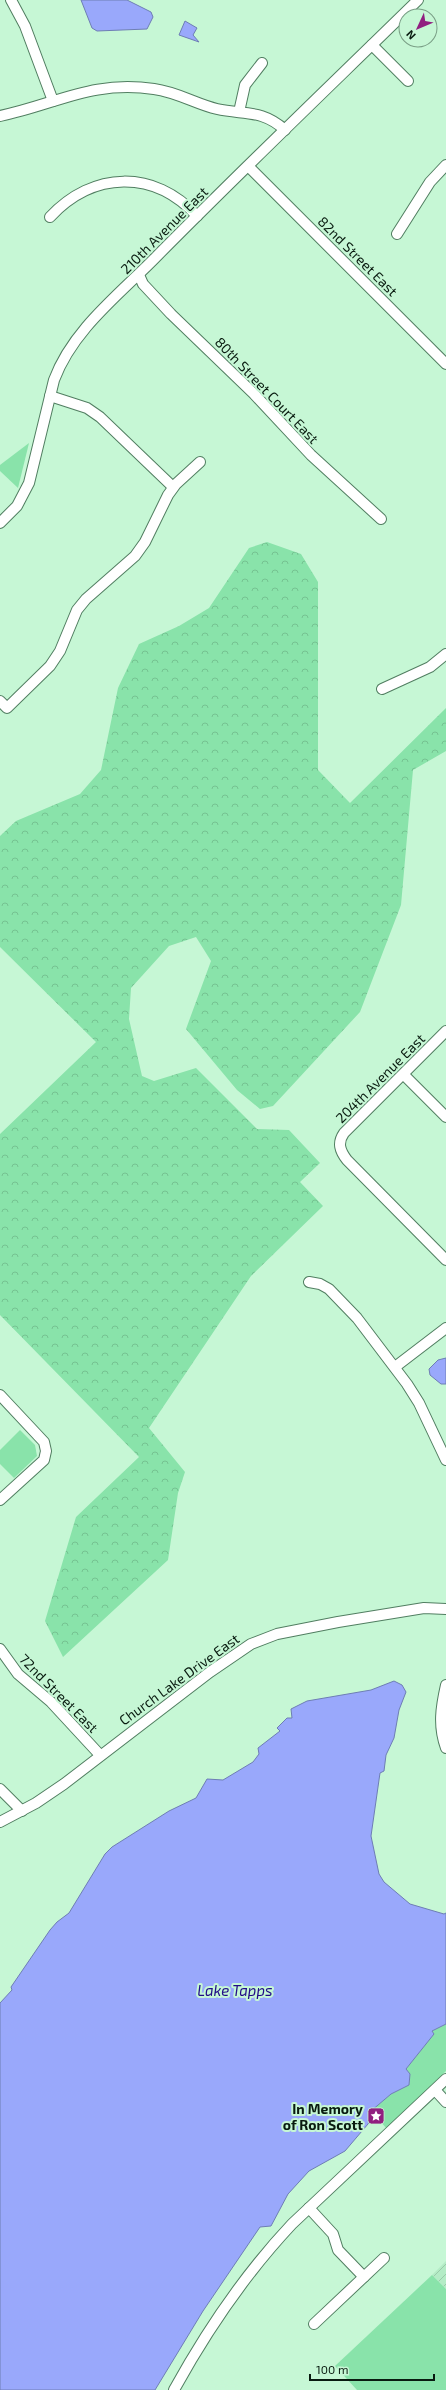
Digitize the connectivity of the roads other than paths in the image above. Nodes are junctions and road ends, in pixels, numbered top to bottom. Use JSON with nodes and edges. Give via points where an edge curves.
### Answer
{"nodes":[{"id":1,"x":11,"y":0,"type":"edge"},
{"id":2,"x":418,"y":0,"type":"edge"},
{"id":3,"x":372,"y":45,"type":"junction"},
{"id":4,"x":262,"y":63,"type":"dead end"},
{"id":5,"x":408,"y":81,"type":"dead end"},
{"id":6,"x":53,"y":101,"type":"junction"},
{"id":7,"x":239,"y":112,"type":"junction"},
{"id":8,"x":0,"y":116,"type":"edge"},
{"id":9,"x":285,"y":130,"type":"junction"},
{"id":10,"x":446,"y":165,"type":"edge"},
{"id":11,"x":249,"y":167,"type":"junction"},
{"id":12,"x":197,"y":216,"type":"junction"},
{"id":13,"x":50,"y":217,"type":"dead end"},
{"id":14,"x":396,"y":234,"type":"dead end"},
{"id":15,"x":138,"y":275,"type":"junction"},
{"id":16,"x":446,"y":364,"type":"edge"},
{"id":17,"x":50,"y":396,"type":"junction"},
{"id":18,"x":200,"y":462,"type":"dead end"},
{"id":19,"x":174,"y":487,"type":"junction"},
{"id":20,"x":381,"y":519,"type":"dead end"},
{"id":21,"x":0,"y":523,"type":"edge"},
{"id":22,"x":446,"y":654,"type":"edge"},
{"id":23,"x":382,"y":689,"type":"dead end"},
{"id":24,"x":4,"y":705,"type":"edge"},
{"id":25,"x":446,"y":1030,"type":"edge"},
{"id":26,"x":404,"y":1075,"type":"junction"},
{"id":27,"x":446,"y":1117,"type":"edge"},
{"id":28,"x":446,"y":1260,"type":"edge"},
{"id":29,"x":309,"y":1282,"type":"dead end"},
{"id":30,"x":446,"y":1328,"type":"edge"},
{"id":31,"x":395,"y":1367,"type":"junction"},
{"id":32,"x":0,"y":1395,"type":"edge"},
{"id":33,"x":446,"y":1460,"type":"edge"},
{"id":34,"x":0,"y":1500,"type":"edge"},
{"id":35,"x":446,"y":1609,"type":"edge"},
{"id":36,"x":0,"y":1649,"type":"edge"},
{"id":37,"x":446,"y":1685,"type":"edge"},
{"id":38,"x":446,"y":1748,"type":"edge"},
{"id":39,"x":100,"y":1755,"type":"junction"},
{"id":40,"x":0,"y":1789,"type":"edge"},
{"id":41,"x":22,"y":1811,"type":"junction"},
{"id":42,"x":0,"y":1822,"type":"edge"},
{"id":43,"x":446,"y":2079,"type":"edge"},
{"id":44,"x":434,"y":2090,"type":"junction"},
{"id":45,"x":446,"y":2102,"type":"edge"},
{"id":46,"x":309,"y":2208,"type":"junction"},
{"id":47,"x":384,"y":2258,"type":"dead end"},
{"id":48,"x":364,"y":2277,"type":"junction"},
{"id":49,"x":314,"y":2324,"type":"dead end"},
{"id":50,"x":174,"y":2390,"type":"edge"}],
"edges":[{"from":1,"to":6,"type":"street","via":[[25,26]]},
{"from":2,"to":3,"type":"street","name":"210th Avenue East"},
{"from":3,"to":5,"type":"street"},
{"from":3,"to":9,"type":"street","name":"210th Avenue East"},
{"from":4,"to":7,"type":"street","via":[[245,85]]},
{"from":6,"to":7,"type":"street","via":[[94,89],[132,87],[174,93],[216,109]]},
{"from":6,"to":8,"type":"street"},
{"from":7,"to":9,"type":"street","via":[[272,119]]},
{"from":9,"to":11,"type":"street","name":"210th Avenue East"},
{"from":10,"to":14,"type":"street","via":[[430,182]]},
{"from":11,"to":12,"type":"street","name":"210th Avenue East"},
{"from":11,"to":16,"type":"street","name":"82nd Street East"},
{"from":12,"to":13,"type":"street","via":[[166,191],[153,185],[128,181],[104,183],[91,188],[68,200]]},
{"from":12,"to":15,"type":"street","name":"210th Avenue East"},
{"from":15,"to":17,"type":"street","name":"210th Avenue East","via":[[78,337],[59,366]]},
{"from":15,"to":20,"type":"street","name":"80th Street Court East","via":[[157,299],[254,394],[311,455]]},
{"from":17,"to":19,"type":"street","via":[[87,408],[100,417]]},
{"from":17,"to":21,"type":"street","name":"210th Avenue East","via":[[30,483],[17,506]]},
{"from":18,"to":19,"type":"street"},
{"from":19,"to":24,"type":"street","via":[[135,556],[77,610],[60,651],[50,666]]},
{"from":22,"to":23,"type":"street","via":[[430,667]]},
{"from":25,"to":26,"type":"street","name":"204th Avenue East"},
{"from":26,"to":27,"type":"street"},
{"from":26,"to":28,"type":"street","name":"204th Avenue East","via":[[344,1133],[340,1138],[340,1148],[347,1160]]},
{"from":29,"to":31,"type":"street","via":[[329,1289],[357,1318]]},
{"from":30,"to":31,"type":"street"},
{"from":31,"to":33,"type":"street","via":[[419,1403]]},
{"from":32,"to":34,"type":"street","via":[[44,1442],[46,1449],[44,1460]]},
{"from":35,"to":39,"type":"street","name":"Church Lake Drive East","via":[[424,1608],[380,1614],[265,1638],[237,1652]]},
{"from":36,"to":39,"type":"street","name":"72nd Street East","via":[[18,1674],[51,1702]]},
{"from":37,"to":38,"type":"street","via":[[441,1727]]},
{"from":39,"to":41,"type":"street","name":"Church Lake Drive East","via":[[64,1784]]},
{"from":40,"to":41,"type":"street"},
{"from":41,"to":42,"type":"street","name":"Church Lake Drive East"},
{"from":43,"to":44,"type":"street"},
{"from":44,"to":45,"type":"street"},
{"from":44,"to":46,"type":"street"},
{"from":46,"to":48,"type":"street","via":[[333,2234],[338,2250]]},
{"from":46,"to":50,"type":"street","via":[[271,2246],[240,2286]]},
{"from":47,"to":48,"type":"street"},
{"from":48,"to":49,"type":"street"}]}
